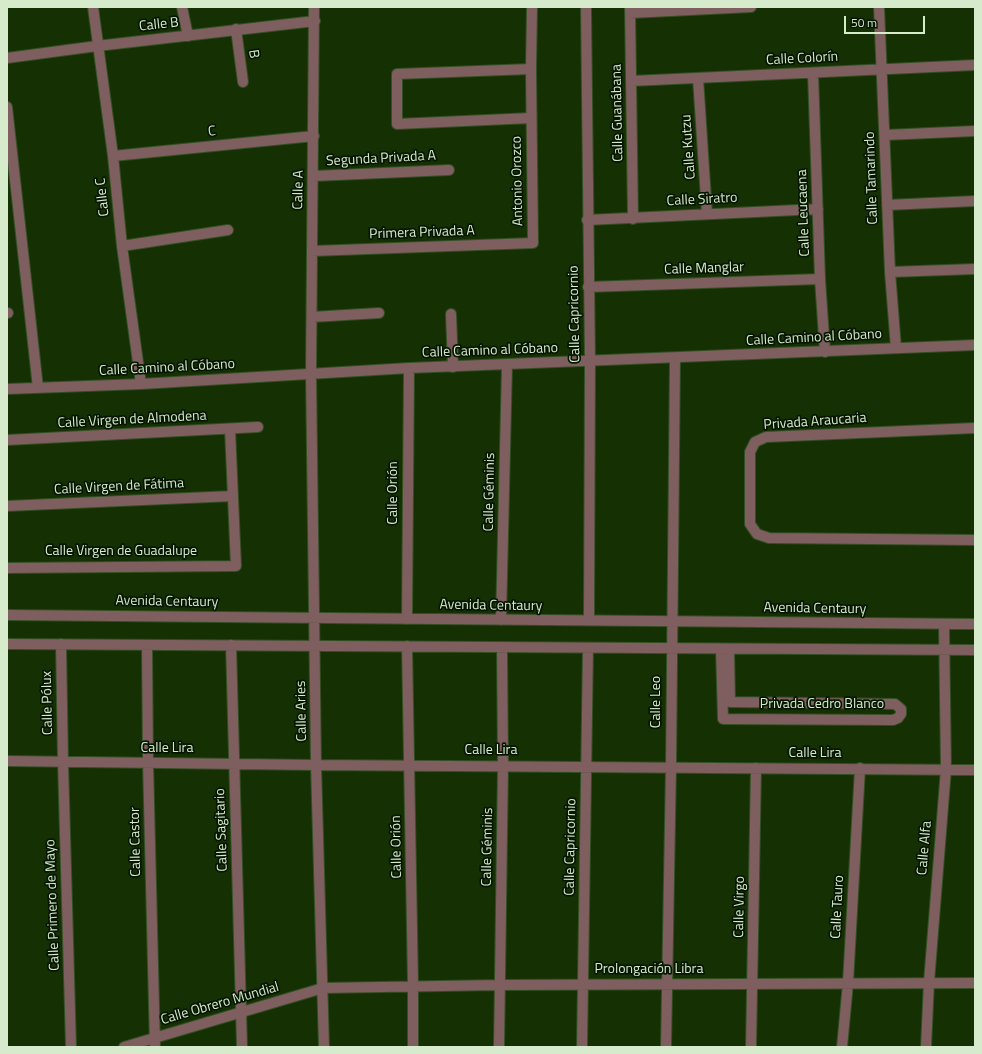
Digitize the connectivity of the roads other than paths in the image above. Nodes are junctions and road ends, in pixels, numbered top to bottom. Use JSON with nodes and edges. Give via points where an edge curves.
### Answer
{"nodes":[{"id":1,"x":93,"y":7,"type":"edge"},
{"id":2,"x":182,"y":7,"type":"edge"},
{"id":3,"x":314,"y":7,"type":"edge"},
{"id":4,"x":532,"y":7,"type":"edge"},
{"id":5,"x":586,"y":7,"type":"edge"},
{"id":6,"x":751,"y":7,"type":"edge"},
{"id":7,"x":879,"y":7,"type":"edge"},
{"id":8,"x":630,"y":10,"type":"edge"},
{"id":9,"x":315,"y":21,"type":"junction"},
{"id":10,"x":236,"y":29,"type":"junction"},
{"id":11,"x":188,"y":36,"type":"junction"},
{"id":12,"x":98,"y":46,"type":"junction"},
{"id":13,"x":7,"y":58,"type":"edge"},
{"id":14,"x":975,"y":65,"type":"edge"},
{"id":15,"x":531,"y":69,"type":"junction"},
{"id":16,"x":882,"y":69,"type":"junction"},
{"id":17,"x":813,"y":73,"type":"junction"},
{"id":18,"x":698,"y":78,"type":"junction"},
{"id":19,"x":631,"y":81,"type":"junction"},
{"id":20,"x":243,"y":82,"type":"dead end"},
{"id":21,"x":7,"y":107,"type":"edge"},
{"id":22,"x":531,"y":118,"type":"junction"},
{"id":23,"x":975,"y":131,"type":"edge"},
{"id":24,"x":885,"y":135,"type":"junction"},
{"id":25,"x":314,"y":136,"type":"junction"},
{"id":26,"x":113,"y":156,"type":"junction"},
{"id":27,"x":449,"y":170,"type":"dead end"},
{"id":28,"x":314,"y":176,"type":"junction"},
{"id":29,"x":975,"y":201,"type":"edge"},
{"id":30,"x":887,"y":205,"type":"junction"},
{"id":31,"x":818,"y":209,"type":"junction"},
{"id":32,"x":707,"y":214,"type":"junction"},
{"id":33,"x":633,"y":218,"type":"junction"},
{"id":34,"x":587,"y":220,"type":"junction"},
{"id":35,"x":228,"y":230,"type":"dead end"},
{"id":36,"x":533,"y":243,"type":"joint"},
{"id":37,"x":122,"y":246,"type":"junction"},
{"id":38,"x":312,"y":251,"type":"junction"},
{"id":39,"x":975,"y":268,"type":"edge"},
{"id":40,"x":890,"y":272,"type":"junction"},
{"id":41,"x":820,"y":279,"type":"junction"},
{"id":42,"x":588,"y":287,"type":"junction"},
{"id":43,"x":380,"y":313,"type":"dead end"},
{"id":44,"x":451,"y":314,"type":"dead end"},
{"id":45,"x":312,"y":317,"type":"junction"},
{"id":46,"x":975,"y":345,"type":"edge"},
{"id":47,"x":896,"y":348,"type":"junction"},
{"id":48,"x":825,"y":352,"type":"junction"},
{"id":49,"x":675,"y":358,"type":"junction"},
{"id":50,"x":590,"y":361,"type":"junction"},
{"id":51,"x":507,"y":365,"type":"junction"},
{"id":52,"x":453,"y":367,"type":"junction"},
{"id":53,"x":409,"y":368,"type":"junction"},
{"id":54,"x":312,"y":374,"type":"junction"},
{"id":55,"x":141,"y":384,"type":"junction"},
{"id":56,"x":38,"y":388,"type":"junction"},
{"id":57,"x":7,"y":389,"type":"edge"},
{"id":58,"x":258,"y":427,"type":"dead end"},
{"id":59,"x":975,"y":428,"type":"edge"},
{"id":60,"x":230,"y":429,"type":"junction"},
{"id":61,"x":7,"y":440,"type":"edge"},
{"id":62,"x":233,"y":496,"type":"junction"},
{"id":63,"x":7,"y":506,"type":"edge"},
{"id":64,"x":975,"y":540,"type":"edge"},
{"id":65,"x":7,"y":568,"type":"edge"},
{"id":66,"x":7,"y":615,"type":"edge"},
{"id":67,"x":314,"y":618,"type":"junction"},
{"id":68,"x":407,"y":619,"type":"junction"},
{"id":69,"x":501,"y":620,"type":"junction"},
{"id":70,"x":588,"y":620,"type":"junction"},
{"id":71,"x":672,"y":621,"type":"junction"},
{"id":72,"x":944,"y":624,"type":"junction"},
{"id":73,"x":975,"y":624,"type":"edge"},
{"id":74,"x":7,"y":644,"type":"edge"},
{"id":75,"x":61,"y":644,"type":"junction"},
{"id":76,"x":147,"y":645,"type":"junction"},
{"id":77,"x":231,"y":645,"type":"junction"},
{"id":78,"x":315,"y":646,"type":"junction"},
{"id":79,"x":407,"y":646,"type":"junction"},
{"id":80,"x":502,"y":647,"type":"junction"},
{"id":81,"x":588,"y":648,"type":"junction"},
{"id":82,"x":672,"y":648,"type":"junction"},
{"id":83,"x":725,"y":649,"type":"junction"},
{"id":84,"x":945,"y":650,"type":"junction"},
{"id":85,"x":975,"y":650,"type":"edge"},
{"id":86,"x":7,"y":761,"type":"edge"},
{"id":87,"x":63,"y":762,"type":"junction"},
{"id":88,"x":148,"y":762,"type":"junction"},
{"id":89,"x":233,"y":763,"type":"junction"},
{"id":90,"x":316,"y":765,"type":"junction"},
{"id":91,"x":409,"y":765,"type":"junction"},
{"id":92,"x":503,"y":765,"type":"junction"},
{"id":93,"x":671,"y":766,"type":"junction"},
{"id":94,"x":586,"y":767,"type":"junction"},
{"id":95,"x":756,"y":768,"type":"junction"},
{"id":96,"x":860,"y":768,"type":"junction"},
{"id":97,"x":946,"y":769,"type":"junction"},
{"id":98,"x":975,"y":770,"type":"edge"},
{"id":99,"x":929,"y":982,"type":"junction"},
{"id":100,"x":848,"y":983,"type":"junction"},
{"id":101,"x":975,"y":983,"type":"edge"},
{"id":102,"x":582,"y":984,"type":"junction"},
{"id":103,"x":667,"y":984,"type":"junction"},
{"id":104,"x":752,"y":984,"type":"junction"},
{"id":105,"x":499,"y":985,"type":"junction"},
{"id":106,"x":413,"y":986,"type":"junction"},
{"id":107,"x":323,"y":988,"type":"junction"},
{"id":108,"x":242,"y":1013,"type":"junction"},
{"id":109,"x":155,"y":1043,"type":"edge"},
{"id":110,"x":72,"y":1047,"type":"edge"},
{"id":111,"x":124,"y":1047,"type":"edge"},
{"id":112,"x":242,"y":1047,"type":"edge"},
{"id":113,"x":324,"y":1047,"type":"edge"},
{"id":114,"x":413,"y":1047,"type":"edge"},
{"id":115,"x":499,"y":1047,"type":"edge"},
{"id":116,"x":582,"y":1047,"type":"edge"},
{"id":117,"x":666,"y":1047,"type":"edge"},
{"id":118,"x":751,"y":1047,"type":"edge"},
{"id":119,"x":842,"y":1047,"type":"edge"},
{"id":120,"x":926,"y":1047,"type":"edge"}],
"edges":[{"from":1,"to":12,"type":"street","name":"Calle C"},
{"from":2,"to":11,"type":"street"},
{"from":3,"to":9,"type":"street","name":"Calle A"},
{"from":4,"to":15,"type":"street","name":"Antonio Orozco"},
{"from":5,"to":34,"type":"street","name":"Calle Capricornio"},
{"from":6,"to":8,"type":"street"},
{"from":7,"to":16,"type":"street","name":"Calle Tamarindo"},
{"from":8,"to":19,"type":"street","name":"Calle Guanábana"},
{"from":9,"to":10,"type":"street","name":"Calle B"},
{"from":9,"to":25,"type":"street","name":"Calle A"},
{"from":10,"to":11,"type":"street","name":"Calle B"},
{"from":10,"to":20,"type":"street","name":"B"},
{"from":11,"to":12,"type":"street","name":"Calle B"},
{"from":12,"to":13,"type":"street","name":"Calle B"},
{"from":12,"to":26,"type":"street","name":"Calle C"},
{"from":14,"to":16,"type":"street","name":"Calle Colorín"},
{"from":15,"to":22,"type":"street","name":"Antonio Orozco"},
{"from":15,"to":22,"type":"street","via":[[397,74],[397,124]]},
{"from":16,"to":17,"type":"street","name":"Calle Colorín"},
{"from":16,"to":24,"type":"street","name":"Calle Tamarindo"},
{"from":17,"to":18,"type":"street","name":"Calle Colorín"},
{"from":17,"to":31,"type":"street","name":"Calle Leucaena"},
{"from":18,"to":19,"type":"street","name":"Calle Colorín"},
{"from":18,"to":32,"type":"street","name":"Calle Kutzu"},
{"from":19,"to":33,"type":"street","name":"Calle Guanábana"},
{"from":21,"to":56,"type":"street"},
{"from":22,"to":36,"type":"street","name":"Antonio Orozco"},
{"from":23,"to":24,"type":"street"},
{"from":24,"to":30,"type":"street","name":"Calle Tamarindo"},
{"from":25,"to":26,"type":"street","name":"C"},
{"from":25,"to":28,"type":"street","name":"Calle A"},
{"from":26,"to":37,"type":"street","name":"Calle C"},
{"from":27,"to":28,"type":"street","name":"Segunda Privada A"},
{"from":28,"to":38,"type":"street","name":"Calle A"},
{"from":29,"to":30,"type":"street"},
{"from":30,"to":40,"type":"street","name":"Calle Tamarindo"},
{"from":31,"to":32,"type":"street","name":"Calle Siratro"},
{"from":31,"to":41,"type":"street","name":"Calle Leucaena"},
{"from":32,"to":33,"type":"street","name":"Calle Siratro"},
{"from":33,"to":34,"type":"street","name":"Calle Siratro"},
{"from":34,"to":42,"type":"street","name":"Calle Capricornio"},
{"from":35,"to":37,"type":"street"},
{"from":36,"to":38,"type":"street","name":"Primera Privada A"},
{"from":37,"to":55,"type":"street","name":"Calle C"},
{"from":38,"to":45,"type":"street","name":"Calle A"},
{"from":39,"to":40,"type":"street"},
{"from":40,"to":47,"type":"street","name":"Calle Tamarindo"},
{"from":41,"to":42,"type":"street","name":"Calle Manglar"},
{"from":41,"to":48,"type":"street","name":"Calle Leucaena"},
{"from":42,"to":50,"type":"street","name":"Calle Capricornio"},
{"from":43,"to":45,"type":"street"},
{"from":44,"to":52,"type":"street"},
{"from":45,"to":54,"type":"street","name":"Calle A"},
{"from":46,"to":47,"type":"street","name":"Calle Camino al Cóbano"},
{"from":47,"to":48,"type":"street","name":"Calle Camino al Cóbano"},
{"from":48,"to":49,"type":"street","name":"Calle Camino al Cóbano"},
{"from":49,"to":50,"type":"street","name":"Calle Camino al Cóbano"},
{"from":49,"to":71,"type":"street","name":"Calle Leo"},
{"from":50,"to":51,"type":"street","name":"Calle Camino al Cóbano"},
{"from":50,"to":70,"type":"street","name":"Calle Capricornio"},
{"from":51,"to":52,"type":"street","name":"Calle Camino al Cóbano"},
{"from":51,"to":69,"type":"street","name":"Calle Géminis"},
{"from":52,"to":53,"type":"street","name":"Calle Camino al Cóbano"},
{"from":53,"to":54,"type":"street","name":"Calle Camino al Cóbano"},
{"from":53,"to":68,"type":"street","name":"Calle Orión"},
{"from":54,"to":55,"type":"street","name":"Calle Camino al Cóbano"},
{"from":54,"to":67,"type":"street","name":"Calle Aries"},
{"from":55,"to":56,"type":"street","name":"Calle Camino al Cóbano"},
{"from":56,"to":57,"type":"street","name":"Calle Camino al Cóbano"},
{"from":58,"to":60,"type":"street","name":"Calle Virgen de Almodena"},
{"from":59,"to":64,"type":"street","name":"Privada Araucaria","via":[[766,437],[755,442],[750,452],[750,524],[757,534],[769,538]]},
{"from":60,"to":61,"type":"street","name":"Calle Virgen de Almodena"},
{"from":60,"to":62,"type":"street"},
{"from":62,"to":63,"type":"street","name":"Calle Virgen de Fátima"},
{"from":62,"to":65,"type":"street","name":"Calle Virgen de Guadalupe","via":[[236,566]]},
{"from":66,"to":67,"type":"street","name":"Avenida Centaury"},
{"from":67,"to":68,"type":"street","name":"Avenida Centaury"},
{"from":67,"to":78,"type":"street","name":"Calle Aries"},
{"from":68,"to":69,"type":"street","name":"Avenida Centaury"},
{"from":69,"to":70,"type":"street","name":"Avenida Centaury"},
{"from":70,"to":71,"type":"street","name":"Avenida Centaury"},
{"from":71,"to":72,"type":"street","name":"Avenida Centaury"},
{"from":71,"to":82,"type":"street","name":"Calle Leo"},
{"from":72,"to":73,"type":"street","name":"Avenida Centaury"},
{"from":72,"to":84,"type":"street","name":"Calle Alfa"},
{"from":74,"to":75,"type":"street"},
{"from":75,"to":76,"type":"street"},
{"from":75,"to":87,"type":"street","name":"Calle Pólux"},
{"from":76,"to":77,"type":"street"},
{"from":76,"to":88,"type":"street","name":"Calle Castor"},
{"from":77,"to":78,"type":"street"},
{"from":77,"to":89,"type":"street","name":"Calle Sagitario"},
{"from":78,"to":79,"type":"street"},
{"from":78,"to":90,"type":"street","name":"Calle Aries"},
{"from":79,"to":80,"type":"street"},
{"from":79,"to":91,"type":"street","name":"Calle Orión"},
{"from":80,"to":81,"type":"street"},
{"from":80,"to":92,"type":"street","name":"Calle Géminis"},
{"from":81,"to":82,"type":"street"},
{"from":81,"to":94,"type":"street","name":"Calle Capricornio"},
{"from":82,"to":83,"type":"street"},
{"from":82,"to":93,"type":"street","name":"Calle Leo"},
{"from":83,"to":83,"type":"street","name":"Privada Cedro Blanco","via":[[723,719],[893,720],[901,714],[901,709],[895,704],[730,702]]},
{"from":83,"to":84,"type":"street"},
{"from":84,"to":85,"type":"street"},
{"from":84,"to":97,"type":"street","name":"Calle Alfa"},
{"from":86,"to":87,"type":"street","name":"Calle Lira"},
{"from":87,"to":88,"type":"street","name":"Calle Lira"},
{"from":87,"to":110,"type":"street","name":"Calle Primero de Mayo"},
{"from":88,"to":89,"type":"street","name":"Calle Lira"},
{"from":88,"to":109,"type":"street","name":"Calle Castor"},
{"from":89,"to":90,"type":"street","name":"Calle Lira"},
{"from":89,"to":108,"type":"street","name":"Calle Sagitario"},
{"from":90,"to":91,"type":"street","name":"Calle Lira"},
{"from":90,"to":107,"type":"street","name":"Calle Aries"},
{"from":91,"to":92,"type":"street","name":"Calle Lira"},
{"from":91,"to":106,"type":"street","name":"Calle Orión"},
{"from":92,"to":94,"type":"street","name":"Calle Lira"},
{"from":92,"to":105,"type":"street","name":"Calle Géminis"},
{"from":93,"to":94,"type":"street","name":"Calle Lira"},
{"from":93,"to":95,"type":"street","name":"Calle Lira"},
{"from":93,"to":103,"type":"street","name":"Calle Leo"},
{"from":94,"to":102,"type":"street","name":"Calle Capricornio"},
{"from":95,"to":96,"type":"street","name":"Calle Lira"},
{"from":95,"to":104,"type":"street","name":"Calle Virgo"},
{"from":96,"to":97,"type":"street","name":"Calle Lira"},
{"from":96,"to":100,"type":"street","name":"Calle Tauro"},
{"from":97,"to":98,"type":"street","name":"Calle Lira"},
{"from":97,"to":99,"type":"street","name":"Calle Alfa"},
{"from":99,"to":100,"type":"street","name":"Prolongación Libra"},
{"from":99,"to":101,"type":"street","name":"Prolongación Libra"},
{"from":99,"to":120,"type":"street","name":"Calle Alfa"},
{"from":100,"to":104,"type":"street","name":"Prolongación Libra"},
{"from":100,"to":119,"type":"street","name":"Calle Tauro"},
{"from":102,"to":103,"type":"street","name":"Prolongación Libra"},
{"from":102,"to":105,"type":"street","name":"Prolongación Libra"},
{"from":102,"to":116,"type":"street","name":"Calle Capricornio"},
{"from":103,"to":104,"type":"street","name":"Prolongación Libra"},
{"from":103,"to":117,"type":"street","name":"Calle Leo"},
{"from":104,"to":118,"type":"street","name":"Calle Virgo"},
{"from":105,"to":106,"type":"street","name":"Prolongación Libra"},
{"from":105,"to":115,"type":"street","name":"Calle Géminis"},
{"from":106,"to":107,"type":"street","name":"Prolongación Libra"},
{"from":106,"to":114,"type":"street","name":"Calle Orión"},
{"from":107,"to":108,"type":"street","name":"Calle Obrero Mundial"},
{"from":107,"to":113,"type":"street","name":"Calle Aries"},
{"from":108,"to":109,"type":"street","name":"Calle Obrero Mundial"},
{"from":108,"to":112,"type":"street","name":"Calle Sagitario"},
{"from":109,"to":111,"type":"street","name":"Calle Obrero Mundial"}]}
